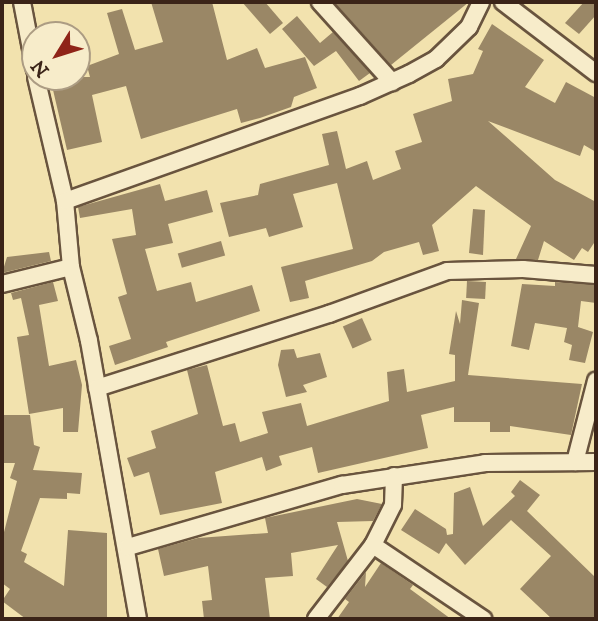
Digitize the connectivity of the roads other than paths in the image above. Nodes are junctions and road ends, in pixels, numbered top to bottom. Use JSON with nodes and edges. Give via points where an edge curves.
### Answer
{"nodes":[{"id":1,"x":22,"y":2,"type":"edge"},
{"id":2,"x":320,"y":2,"type":"edge"},
{"id":3,"x":481,"y":2,"type":"edge"},
{"id":4,"x":503,"y":2,"type":"edge"},
{"id":5,"x":26,"y":21,"type":"edge"},
{"id":6,"x":596,"y":74,"type":"edge"},
{"id":7,"x":392,"y":82,"type":"junction"},
{"id":8,"x":39,"y":91,"type":"edge"},
{"id":9,"x":65,"y":201,"type":"junction"},
{"id":10,"x":71,"y":267,"type":"junction"},
{"id":11,"x":596,"y":275,"type":"edge"},
{"id":12,"x":2,"y":284,"type":"edge"},
{"id":13,"x":596,"y":381,"type":"edge"},
{"id":14,"x":97,"y":388,"type":"junction"},
{"id":15,"x":575,"y":462,"type":"junction"},
{"id":16,"x":596,"y":462,"type":"edge"},
{"id":17,"x":394,"y":476,"type":"junction"},
{"id":18,"x":373,"y":545,"type":"junction"},
{"id":19,"x":128,"y":547,"type":"junction"},
{"id":20,"x":138,"y":619,"type":"edge"},
{"id":21,"x":316,"y":619,"type":"edge"},
{"id":22,"x":482,"y":619,"type":"edge"}],
"edges":[{"from":1,"to":5,"type":"street"},
{"from":2,"to":7,"type":"street"},
{"from":3,"to":7,"type":"street","via":[[469,27],[436,59]]},
{"from":4,"to":6,"type":"street"},
{"from":7,"to":9,"type":"street"},
{"from":8,"to":9,"type":"street"},
{"from":9,"to":10,"type":"street"},
{"from":10,"to":12,"type":"street"},
{"from":10,"to":14,"type":"street"},
{"from":11,"to":14,"type":"street","via":[[523,269],[447,271]]},
{"from":13,"to":15,"type":"street"},
{"from":14,"to":19,"type":"street"},
{"from":15,"to":16,"type":"street"},
{"from":15,"to":17,"type":"street","via":[[485,463]]},
{"from":17,"to":18,"type":"street","via":[[393,505]]},
{"from":17,"to":19,"type":"street","via":[[330,488]]},
{"from":18,"to":21,"type":"street"},
{"from":18,"to":22,"type":"street"},
{"from":19,"to":20,"type":"street"}]}
